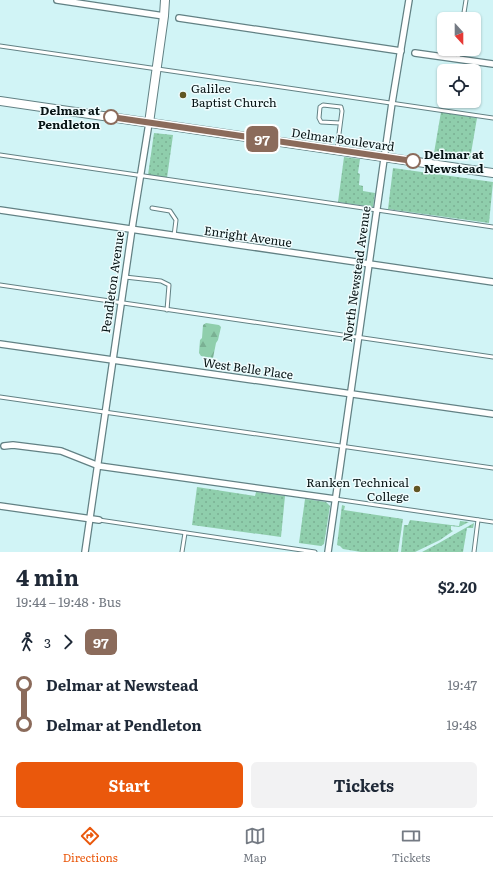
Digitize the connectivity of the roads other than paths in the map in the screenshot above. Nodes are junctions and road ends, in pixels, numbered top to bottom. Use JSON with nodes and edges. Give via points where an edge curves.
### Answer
{"nodes":[{"id":1,"x":57,"y":0,"type":"edge"},
{"id":2,"x":165,"y":0,"type":"edge"},
{"id":3,"x":409,"y":0,"type":"edge"},
{"id":4,"x":466,"y":0,"type":"edge"},
{"id":5,"x":464,"y":12,"type":"edge"},
{"id":6,"x":164,"y":16,"type":"junction"},
{"id":7,"x":179,"y":18,"type":"dead end"},
{"id":8,"x":0,"y":46,"type":"edge"},
{"id":9,"x":401,"y":51,"type":"junction"},
{"id":10,"x":415,"y":53,"type":"dead end"},
{"id":11,"x":458,"y":56,"type":"edge"},
{"id":12,"x":458,"y":59,"type":"junction"},
{"id":13,"x":493,"y":64,"type":"edge"},
{"id":14,"x":157,"y":69,"type":"junction"},
{"id":15,"x":0,"y":101,"type":"edge"},
{"id":16,"x":392,"y":103,"type":"junction"},
{"id":17,"x":493,"y":118,"type":"edge"},
{"id":18,"x":149,"y":123,"type":"junction"},
{"id":19,"x":340,"y":123,"type":"junction"},
{"id":20,"x":336,"y":150,"type":"junction"},
{"id":21,"x":0,"y":155,"type":"edge"},
{"id":22,"x":384,"y":157,"type":"junction"},
{"id":23,"x":493,"y":173,"type":"edge"},
{"id":24,"x":140,"y":176,"type":"junction"},
{"id":25,"x":152,"y":208,"type":"dead end"},
{"id":26,"x":0,"y":210,"type":"edge"},
{"id":27,"x":377,"y":210,"type":"junction"},
{"id":28,"x":493,"y":227,"type":"edge"},
{"id":29,"x":132,"y":230,"type":"junction"},
{"id":30,"x":174,"y":236,"type":"junction"},
{"id":31,"x":369,"y":265,"type":"junction"},
{"id":32,"x":125,"y":277,"type":"junction"},
{"id":33,"x":493,"y":282,"type":"edge"},
{"id":34,"x":0,"y":285,"type":"edge"},
{"id":35,"x":121,"y":303,"type":"junction"},
{"id":36,"x":167,"y":310,"type":"junction"},
{"id":37,"x":358,"y":338,"type":"junction"},
{"id":38,"x":0,"y":344,"type":"edge"},
{"id":39,"x":493,"y":357,"type":"edge"},
{"id":40,"x":114,"y":359,"type":"junction"},
{"id":41,"x":350,"y":394,"type":"junction"},
{"id":42,"x":0,"y":397,"type":"edge"},
{"id":43,"x":106,"y":412,"type":"junction"},
{"id":44,"x":493,"y":414,"type":"edge"},
{"id":45,"x":4,"y":446,"type":"dead end"},
{"id":46,"x":344,"y":447,"type":"junction"},
{"id":47,"x":99,"y":466,"type":"junction"},
{"id":48,"x":493,"y":468,"type":"edge"},
{"id":49,"x":335,"y":499,"type":"junction"},
{"id":50,"x":0,"y":506,"type":"edge"},
{"id":51,"x":90,"y":519,"type":"junction"},
{"id":52,"x":100,"y":520,"type":"joint"},
{"id":53,"x":478,"y":520,"type":"junction"},
{"id":54,"x":493,"y":522,"type":"edge"},
{"id":55,"x":185,"y":533,"type":"junction"},
{"id":56,"x":86,"y":552,"type":"edge"},
{"id":57,"x":182,"y":552,"type":"edge"},
{"id":58,"x":315,"y":552,"type":"edge"},
{"id":59,"x":328,"y":552,"type":"edge"},
{"id":60,"x":474,"y":552,"type":"edge"}],
"edges":[{"from":1,"to":6,"type":"street"},
{"from":2,"to":6,"type":"main road","name":"Pendleton Avenue"},
{"from":3,"to":9,"type":"street","name":"North Newstead Avenue"},
{"from":4,"to":5,"type":"lane"},
{"from":6,"to":14,"type":"main road","name":"Pendleton Avenue"},
{"from":7,"to":9,"type":"street"},
{"from":8,"to":14,"type":"lane"},
{"from":9,"to":16,"type":"street","name":"North Newstead Avenue"},
{"from":10,"to":12,"type":"street"},
{"from":11,"to":12,"type":"lane"},
{"from":12,"to":13,"type":"street"},
{"from":14,"to":16,"type":"lane"},
{"from":14,"to":18,"type":"main road","name":"Pendleton Avenue"},
{"from":15,"to":18,"type":"main road","name":"Delmar Boulevard"},
{"from":16,"to":17,"type":"lane"},
{"from":16,"to":22,"type":"street","name":"North Newstead Avenue"},
{"from":18,"to":20,"type":"main road","name":"Delmar Boulevard"},
{"from":18,"to":24,"type":"street","name":"Pendleton Avenue"},
{"from":19,"to":19,"type":"lane","via":[[341,107],[320,107],[321,122]]},
{"from":19,"to":20,"type":"lane"},
{"from":20,"to":22,"type":"main road","name":"Delmar Boulevard"},
{"from":21,"to":24,"type":"lane"},
{"from":22,"to":23,"type":"main road","name":"Delmar Boulevard"},
{"from":22,"to":27,"type":"street","name":"North Newstead Avenue"},
{"from":24,"to":27,"type":"lane"},
{"from":24,"to":29,"type":"street","name":"Pendleton Avenue"},
{"from":25,"to":30,"type":"lane","via":[[170,211],[176,220]]},
{"from":26,"to":29,"type":"street","name":"Enright Avenue"},
{"from":27,"to":28,"type":"lane"},
{"from":27,"to":31,"type":"street","name":"North Newstead Avenue"},
{"from":29,"to":30,"type":"street","name":"Enright Avenue"},
{"from":29,"to":32,"type":"street","name":"Pendleton Avenue"},
{"from":30,"to":31,"type":"street","name":"Enright Avenue"},
{"from":31,"to":33,"type":"street","name":"Enright Avenue"},
{"from":31,"to":37,"type":"street","name":"North Newstead Avenue"},
{"from":32,"to":35,"type":"street","name":"Pendleton Avenue"},
{"from":32,"to":36,"type":"lane","via":[[161,281],[169,285]]},
{"from":34,"to":35,"type":"lane"},
{"from":35,"to":36,"type":"lane"},
{"from":35,"to":40,"type":"street","name":"Pendleton Avenue"},
{"from":36,"to":37,"type":"lane"},
{"from":37,"to":39,"type":"lane"},
{"from":37,"to":41,"type":"street","name":"North Newstead Avenue"},
{"from":38,"to":40,"type":"street","name":"West Belle Place"},
{"from":40,"to":41,"type":"street","name":"West Belle Place"},
{"from":40,"to":43,"type":"street","name":"Pendleton Avenue"},
{"from":41,"to":44,"type":"street","name":"West Belle Place"},
{"from":41,"to":46,"type":"street","name":"North Newstead Avenue"},
{"from":42,"to":43,"type":"lane"},
{"from":43,"to":46,"type":"lane"},
{"from":43,"to":47,"type":"street","name":"Pendleton Avenue"},
{"from":45,"to":47,"type":"street","via":[[61,451]]},
{"from":46,"to":48,"type":"lane"},
{"from":46,"to":49,"type":"street","name":"North Newstead Avenue"},
{"from":47,"to":49,"type":"street"},
{"from":47,"to":51,"type":"street","name":"Pendleton Avenue"},
{"from":49,"to":53,"type":"lane"},
{"from":49,"to":59,"type":"street","name":"North Newstead Avenue"},
{"from":50,"to":51,"type":"street"},
{"from":51,"to":52,"type":"street"},
{"from":51,"to":56,"type":"street","name":"Pendleton Avenue"},
{"from":52,"to":55,"type":"lane"},
{"from":53,"to":54,"type":"lane"},
{"from":53,"to":60,"type":"lane"},
{"from":55,"to":57,"type":"lane"},
{"from":55,"to":58,"type":"lane"}]}
